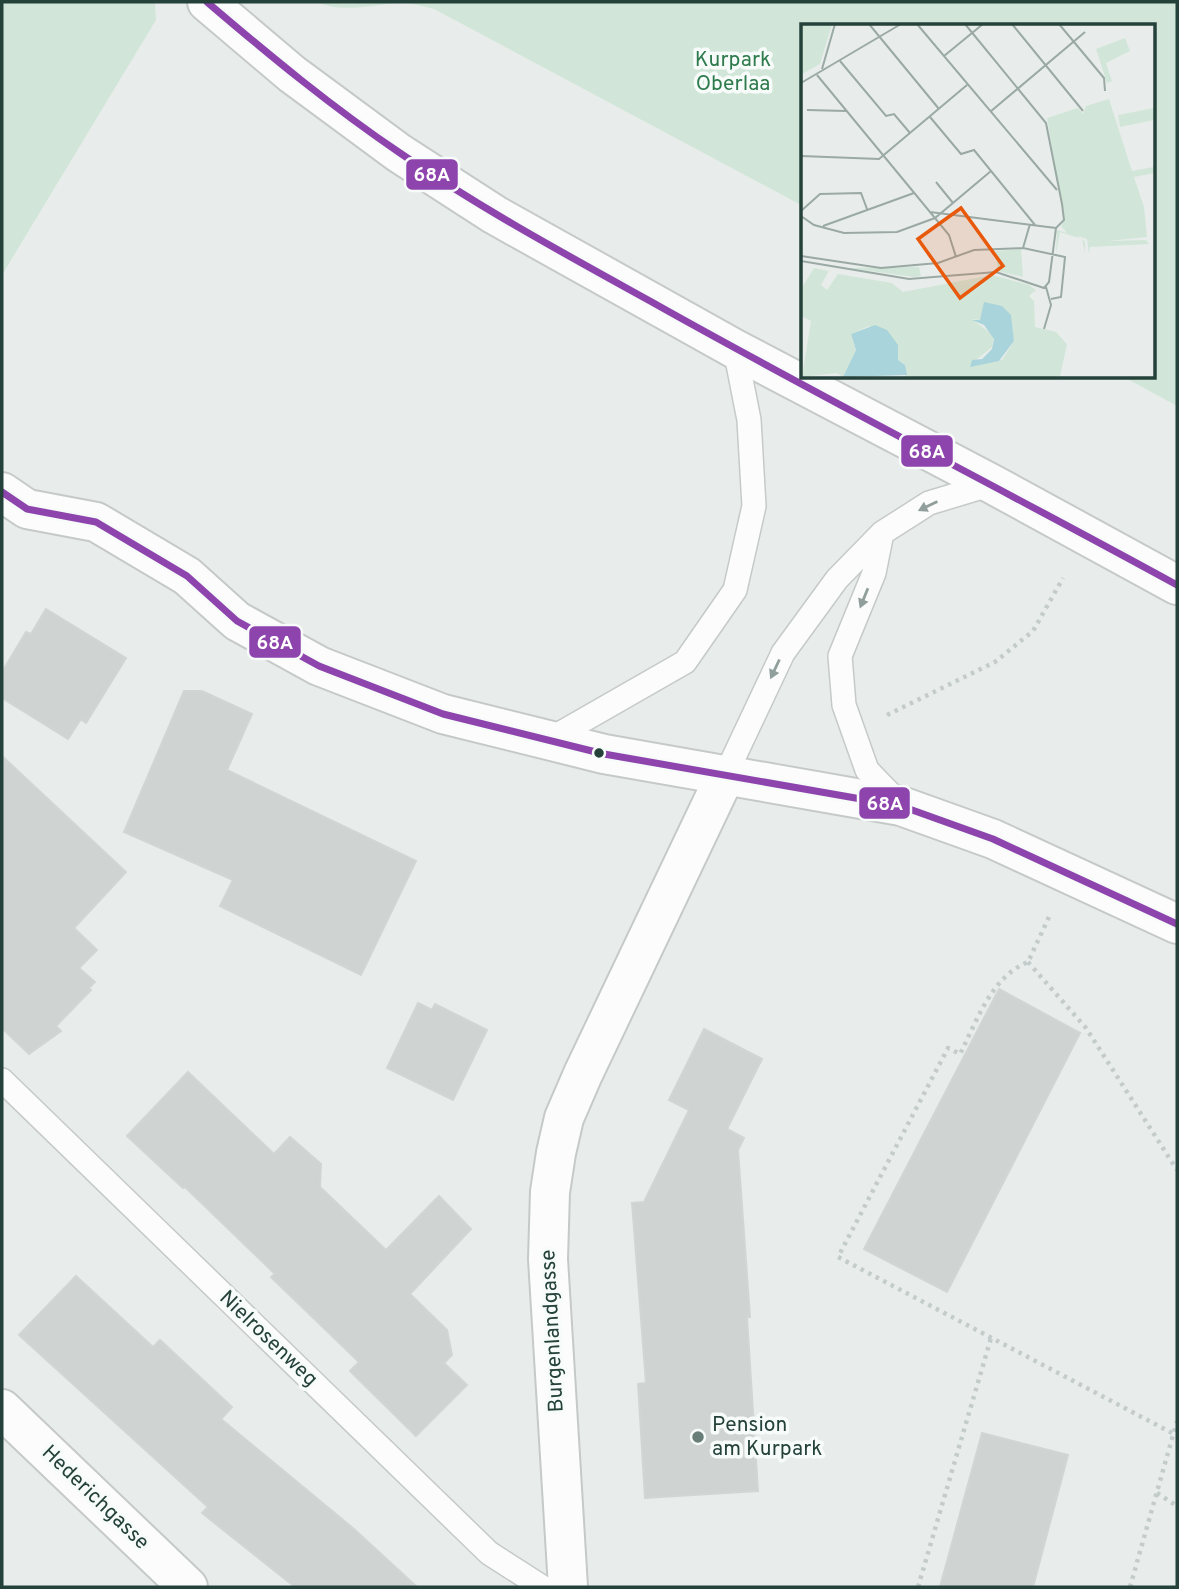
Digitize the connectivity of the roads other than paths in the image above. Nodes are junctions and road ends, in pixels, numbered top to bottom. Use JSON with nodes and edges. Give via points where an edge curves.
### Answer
{"nodes":[{"id":1,"x":207,"y":2,"type":"edge"},
{"id":2,"x":735,"y":349,"type":"junction"},
{"id":3,"x":992,"y":484,"type":"junction"},
{"id":4,"x":2,"y":492,"type":"edge"},
{"id":5,"x":882,"y":533,"type":"junction"},
{"id":6,"x":1177,"y":585,"type":"edge"},
{"id":7,"x":547,"y":741,"type":"junction"},
{"id":8,"x":725,"y":776,"type":"junction"},
{"id":9,"x":901,"y":806,"type":"junction"},
{"id":10,"x":1177,"y":923,"type":"edge"},
{"id":11,"x":2,"y":1080,"type":"edge"},
{"id":12,"x":2,"y":1409,"type":"edge"},
{"id":13,"x":188,"y":1587,"type":"edge"},
{"id":14,"x":542,"y":1587,"type":"edge"},
{"id":15,"x":568,"y":1587,"type":"edge"}],
"edges":[{"from":1,"to":2,"type":"street","via":[[292,74],[399,153],[495,215]]},
{"from":2,"to":3,"type":"street"},
{"from":2,"to":7,"type":"lane","via":[[749,420],[754,506],[735,590],[685,662]]},
{"from":3,"to":5,"type":"lane","one_way":true,"via":[[929,503]]},
{"from":3,"to":6,"type":"street"},
{"from":4,"to":7,"type":"street","via":[[27,509],[96,522],[187,576],[237,621],[319,666],[443,714]]},
{"from":5,"to":8,"type":"lane","one_way":true,"via":[[837,579],[783,653]]},
{"from":5,"to":9,"type":"lane","one_way":true,"via":[[874,573],[840,656],[844,705],[867,770]]},
{"from":7,"to":8,"type":"street"},
{"from":8,"to":9,"type":"street"},
{"from":8,"to":15,"type":"street","name":"Burgenlandgasse","via":[[583,1074],[564,1118],[556,1153],[548,1259]]},
{"from":9,"to":10,"type":"street","via":[[993,839]]},
{"from":11,"to":14,"type":"lane","name":"Nielrosenweg","via":[[489,1553]]},
{"from":12,"to":13,"type":"street","name":"Hederichgasse"}]}
